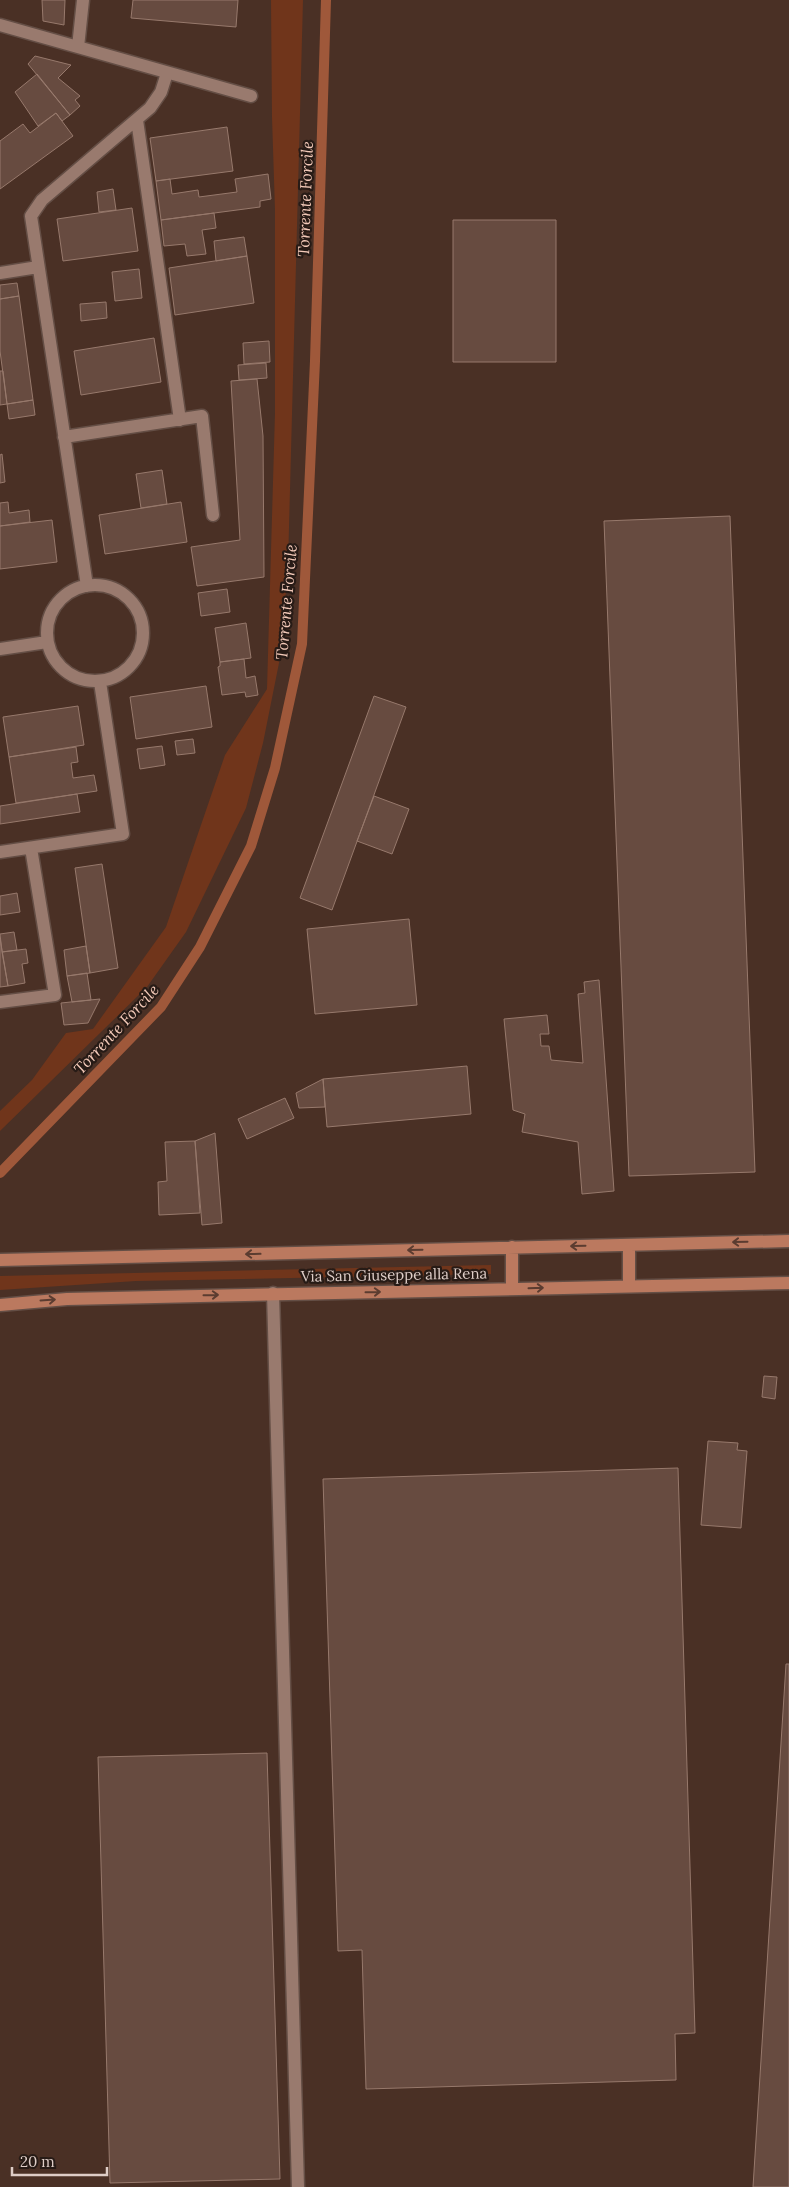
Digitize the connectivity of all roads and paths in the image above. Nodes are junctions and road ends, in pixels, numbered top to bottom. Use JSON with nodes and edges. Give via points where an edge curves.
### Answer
{"nodes":[{"id":1,"x":83,"y":0,"type":"edge"},
{"id":2,"x":0,"y":25,"type":"edge"},
{"id":3,"x":78,"y":47,"type":"junction"},
{"id":4,"x":167,"y":73,"type":"junction"},
{"id":5,"x":251,"y":96,"type":"dead end"},
{"id":6,"x":137,"y":120,"type":"junction"},
{"id":7,"x":38,"y":267,"type":"junction"},
{"id":8,"x":0,"y":273,"type":"edge"},
{"id":9,"x":180,"y":420,"type":"junction"},
{"id":10,"x":64,"y":437,"type":"junction"},
{"id":11,"x":213,"y":515,"type":"dead end"},
{"id":12,"x":87,"y":586,"type":"junction"},
{"id":13,"x":47,"y":642,"type":"junction"},
{"id":14,"x":0,"y":649,"type":"edge"},
{"id":15,"x":100,"y":682,"type":"junction"},
{"id":16,"x":31,"y":848,"type":"junction"},
{"id":17,"x":0,"y":852,"type":"edge"},
{"id":18,"x":0,"y":1002,"type":"edge"},
{"id":19,"x":789,"y":1241,"type":"edge"},
{"id":20,"x":629,"y":1245,"type":"junction"},
{"id":21,"x":512,"y":1247,"type":"junction"},
{"id":22,"x":0,"y":1260,"type":"edge"},
{"id":23,"x":789,"y":1283,"type":"edge"},
{"id":24,"x":630,"y":1286,"type":"junction"},
{"id":25,"x":512,"y":1289,"type":"junction"},
{"id":26,"x":273,"y":1294,"type":"junction"},
{"id":27,"x":0,"y":1305,"type":"edge"},
{"id":28,"x":298,"y":2187,"type":"edge"}],
"edges":[{"from":1,"to":3,"type":"street"},
{"from":2,"to":3,"type":"street"},
{"from":3,"to":4,"type":"street"},
{"from":4,"to":5,"type":"street"},
{"from":4,"to":6,"type":"street","via":[[161,92]]},
{"from":6,"to":7,"type":"street","via":[[36,207],[31,216]]},
{"from":6,"to":9,"type":"street"},
{"from":7,"to":8,"type":"street"},
{"from":7,"to":10,"type":"street"},
{"from":9,"to":10,"type":"street"},
{"from":9,"to":11,"type":"street","via":[[202,416]]},
{"from":10,"to":12,"type":"street"},
{"from":12,"to":13,"type":"street","via":[[72,590],[60,599],[51,612]]},
{"from":12,"to":15,"type":"street","via":[[102,585],[117,590],[139,613],[143,628],[137,658],[120,674]]},
{"from":13,"to":14,"type":"street"},
{"from":13,"to":15,"type":"street","via":[[56,661],[71,676]]},
{"from":15,"to":16,"type":"street","via":[[123,834]]},
{"from":16,"to":17,"type":"street"},
{"from":16,"to":18,"type":"street","via":[[54,994]]},
{"from":19,"to":20,"type":"main road","name":"Via San Giuseppe alla Rena","one_way":true},
{"from":20,"to":21,"type":"main road","name":"Via San Giuseppe alla Rena","one_way":true},
{"from":20,"to":24,"type":"main road"},
{"from":21,"to":22,"type":"main road","name":"Via San Giuseppe alla Rena","one_way":true},
{"from":21,"to":25,"type":"main road"},
{"from":23,"to":24,"type":"main road","name":"Via San Giuseppe alla Rena"},
{"from":25,"to":24,"type":"main road","name":"Via San Giuseppe alla Rena","one_way":true},
{"from":26,"to":25,"type":"main road","name":"Via San Giuseppe alla Rena","one_way":true},
{"from":27,"to":26,"type":"main road","name":"Via San Giuseppe alla Rena","one_way":true,"via":[[67,1299]]},
{"from":26,"to":28,"type":"street"}]}
